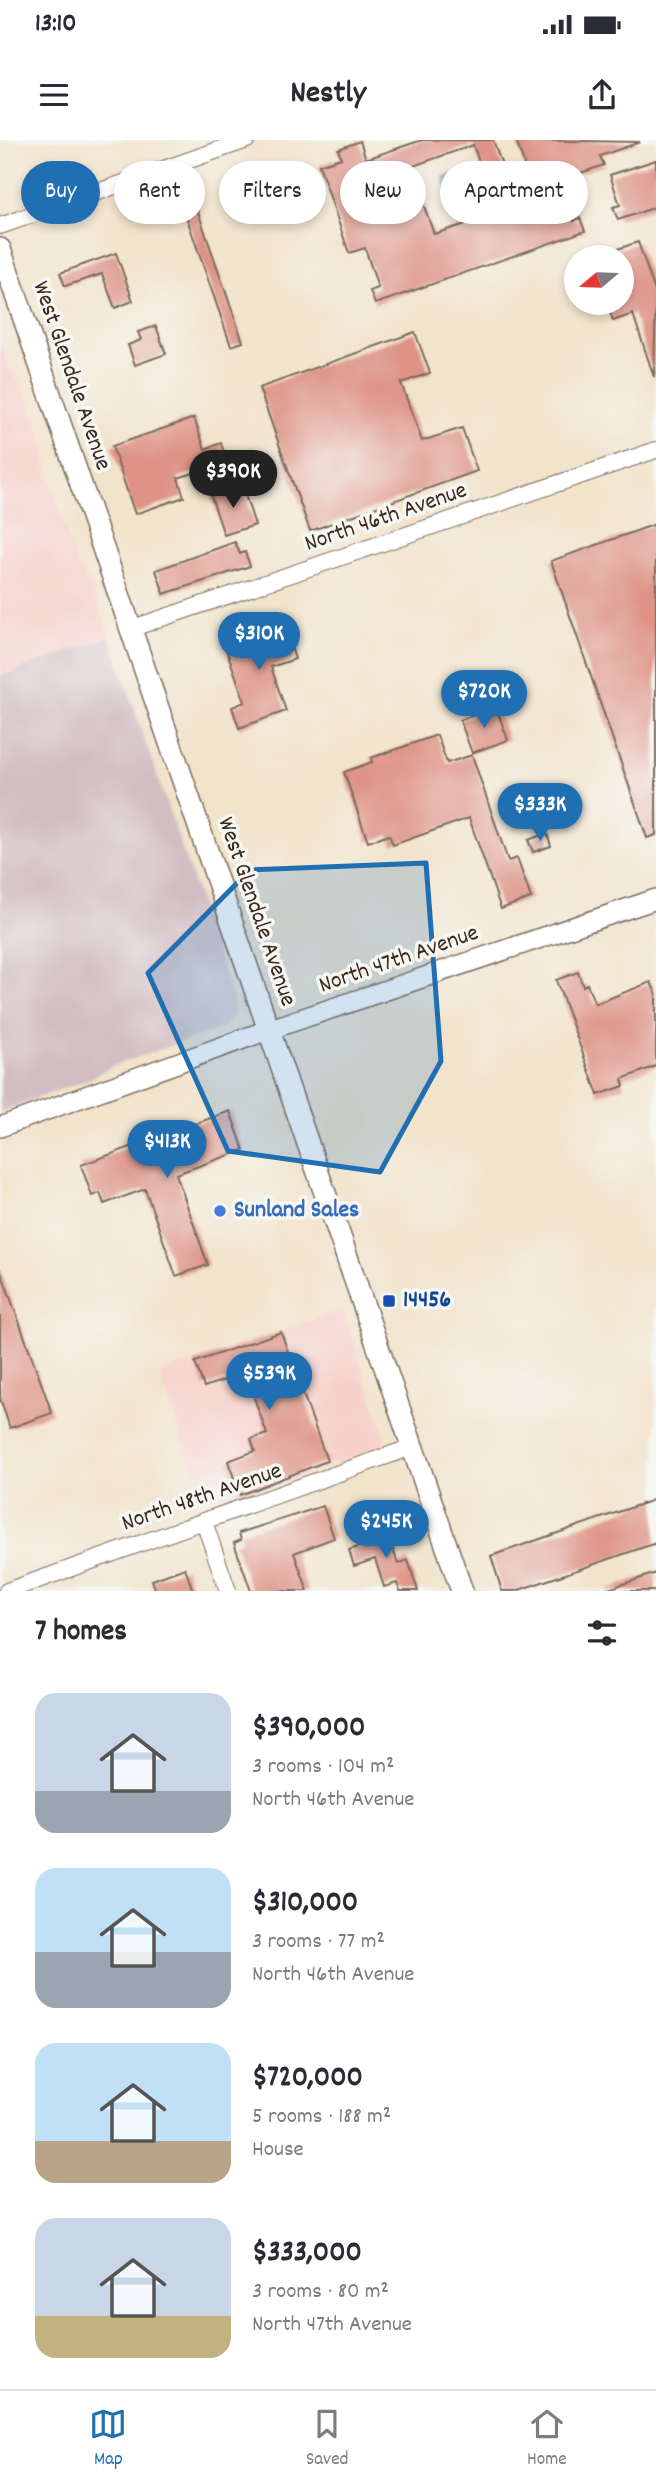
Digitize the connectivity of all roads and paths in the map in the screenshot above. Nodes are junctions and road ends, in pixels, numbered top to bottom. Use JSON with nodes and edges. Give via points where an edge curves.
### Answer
{"nodes":[{"id":1,"x":247,"y":140,"type":"edge"},
{"id":2,"x":0,"y":226,"type":"edge"},
{"id":3,"x":0,"y":249,"type":"edge"},
{"id":4,"x":656,"y":450,"type":"edge"},
{"id":5,"x":130,"y":629,"type":"junction"},
{"id":6,"x":656,"y":898,"type":"edge"},
{"id":7,"x":268,"y":1030,"type":"junction"},
{"id":8,"x":0,"y":1128,"type":"edge"},
{"id":9,"x":412,"y":1447,"type":"junction"},
{"id":10,"x":204,"y":1522,"type":"junction"},
{"id":11,"x":7,"y":1591,"type":"edge"},
{"id":12,"x":228,"y":1591,"type":"edge"},
{"id":13,"x":462,"y":1591,"type":"edge"}],
"edges":[{"from":1,"to":2,"type":"street"},
{"from":3,"to":5,"type":"main road","name":"West Glendale Avenue"},
{"from":4,"to":5,"type":"street","name":"North 46th Avenue"},
{"from":5,"to":7,"type":"main road","name":"West Glendale Avenue"},
{"from":6,"to":7,"type":"street","name":"North 47th Avenue"},
{"from":7,"to":8,"type":"street","name":"North 47th Avenue"},
{"from":7,"to":9,"type":"main road","name":"West Glendale Avenue"},
{"from":9,"to":10,"type":"street","name":"North 48th Avenue"},
{"from":9,"to":13,"type":"main road","name":"West Glendale Avenue"},
{"from":10,"to":11,"type":"street","name":"North 48th Avenue"},
{"from":10,"to":12,"type":"street"}]}
